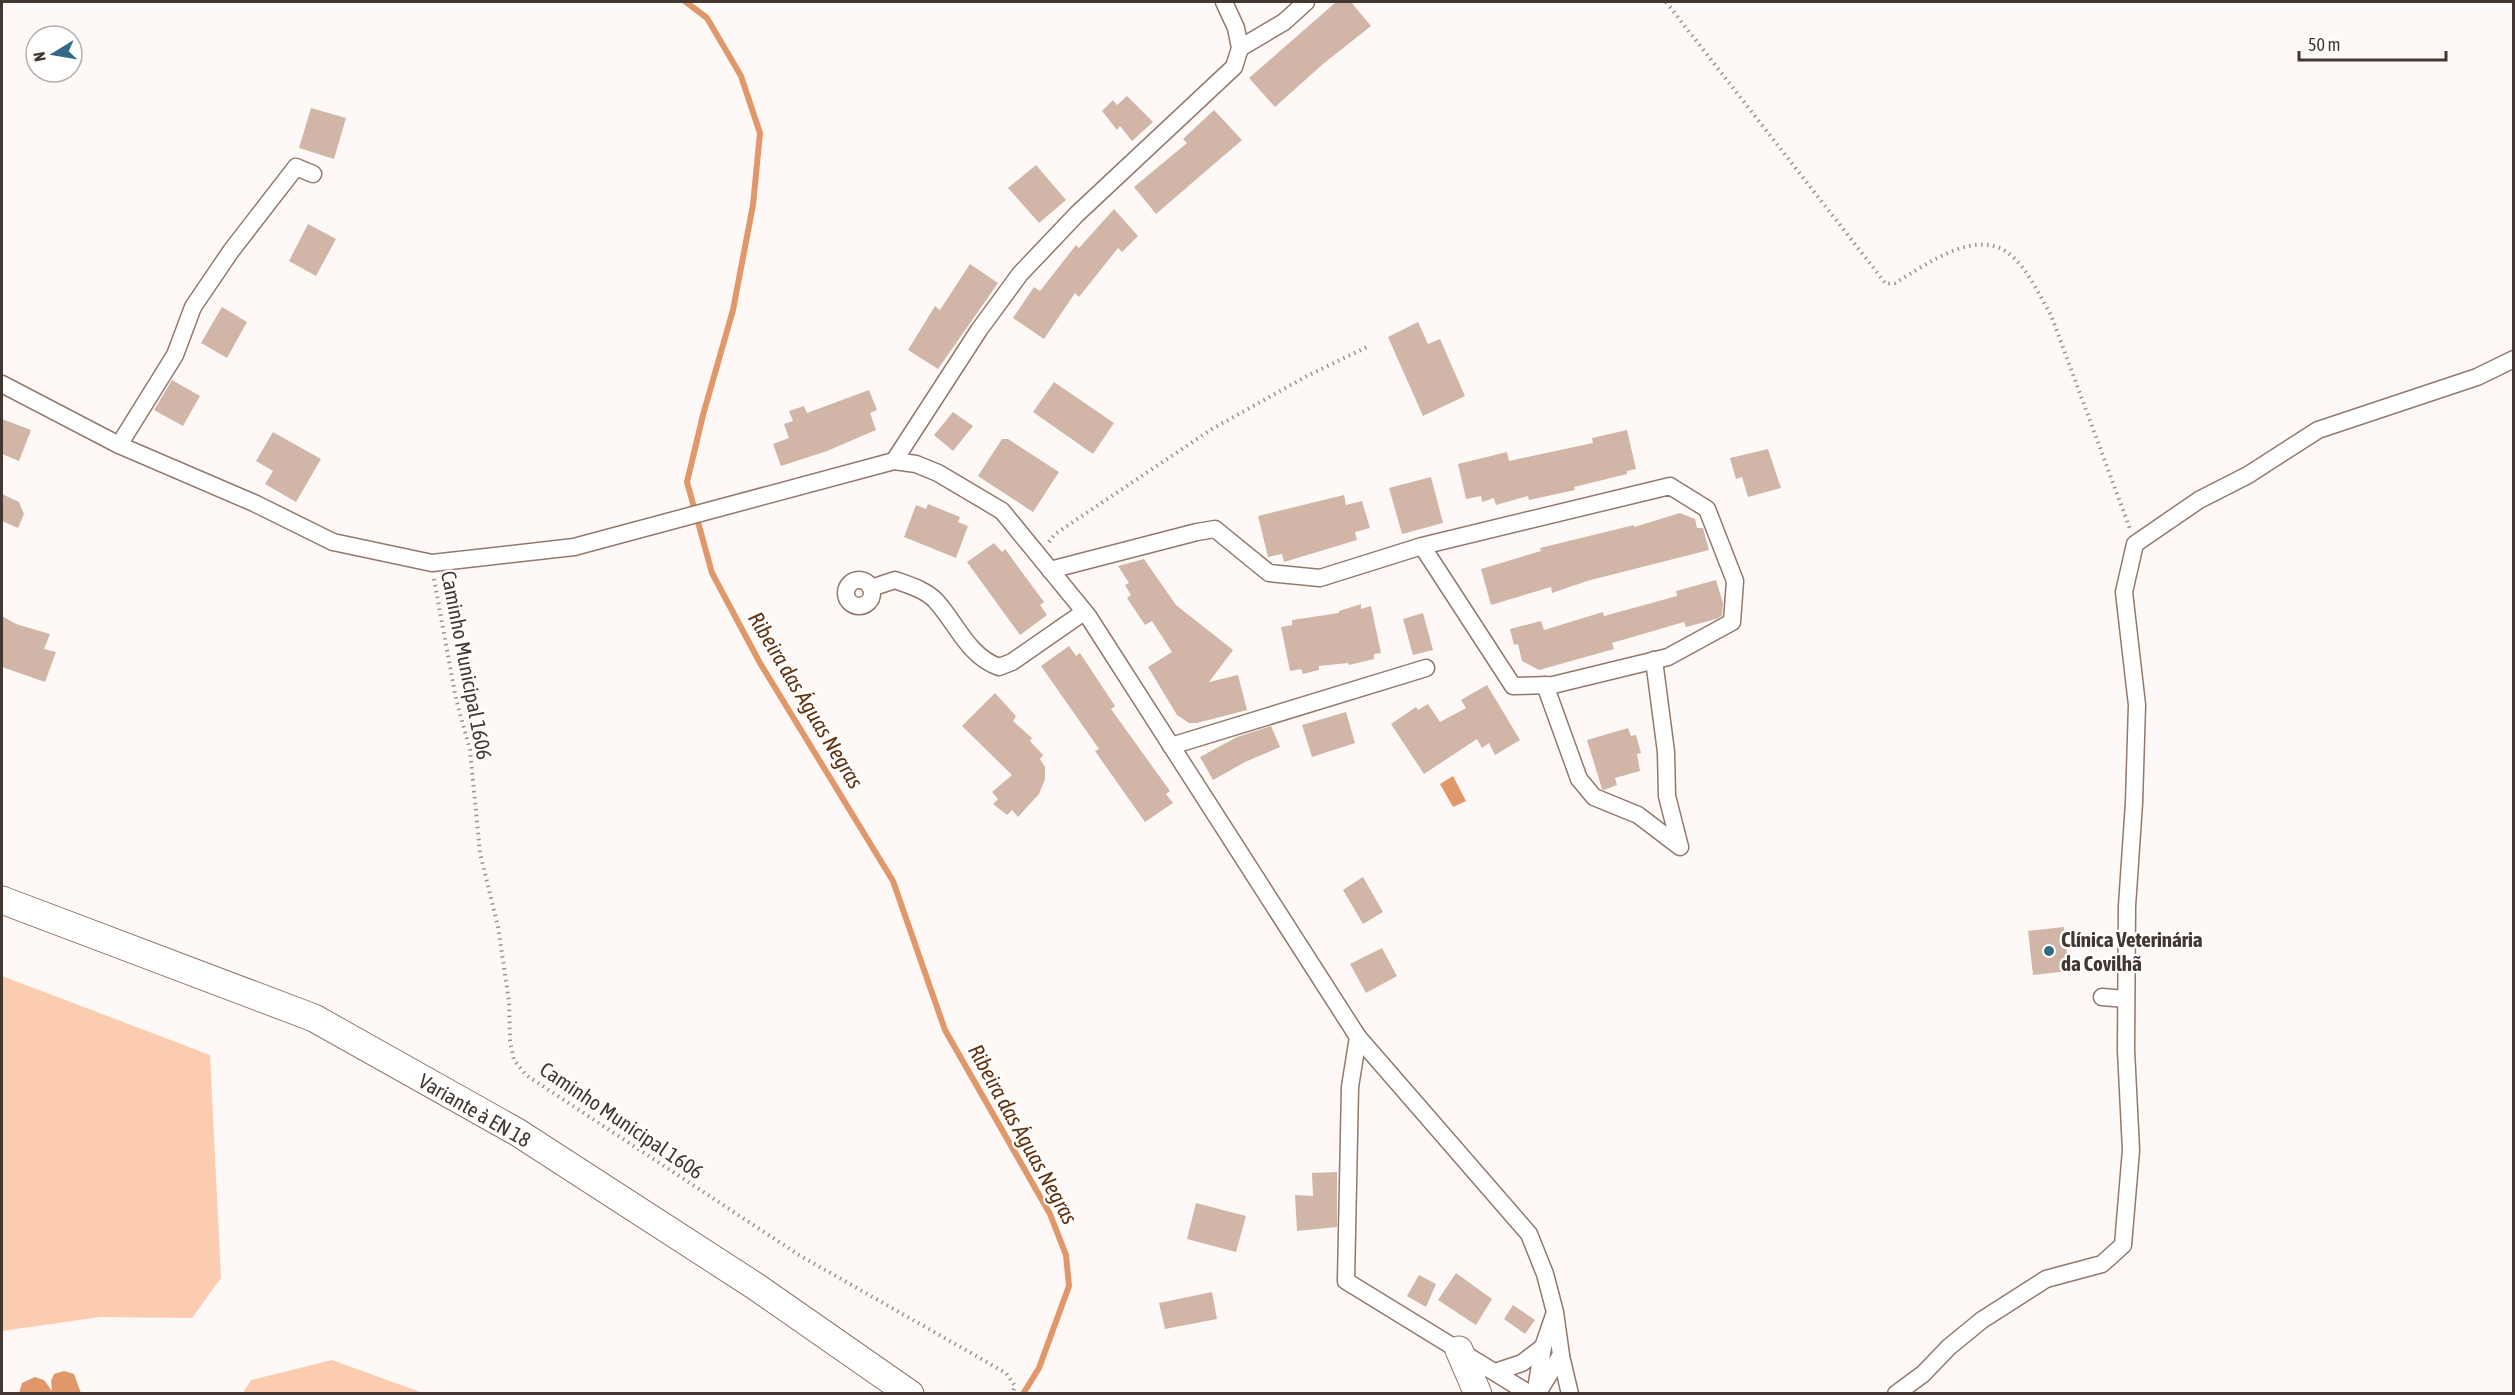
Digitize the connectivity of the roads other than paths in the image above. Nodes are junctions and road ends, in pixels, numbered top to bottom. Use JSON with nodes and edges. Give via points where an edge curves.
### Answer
{"nodes":[{"id":1,"x":1224,"y":2,"type":"edge"},
{"id":2,"x":1306,"y":2,"type":"edge"},
{"id":3,"x":1240,"y":48,"type":"junction"},
{"id":4,"x":313,"y":174,"type":"dead end"},
{"id":5,"x":2514,"y":359,"type":"edge"},
{"id":6,"x":2,"y":384,"type":"edge"},
{"id":7,"x":119,"y":445,"type":"junction"},
{"id":8,"x":894,"y":461,"type":"junction"},
{"id":9,"x":1422,"y":546,"type":"junction"},
{"id":10,"x":1050,"y":570,"type":"junction"},
{"id":11,"x":871,"y":588,"type":"dead end"},
{"id":12,"x":1084,"y":612,"type":"junction"},
{"id":13,"x":1654,"y":660,"type":"junction"},
{"id":14,"x":1426,"y":668,"type":"dead end"},
{"id":15,"x":1545,"y":685,"type":"junction"},
{"id":16,"x":1171,"y":746,"type":"junction"},
{"id":17,"x":2,"y":900,"type":"edge"},
{"id":18,"x":2102,"y":997,"type":"dead end"},
{"id":19,"x":2126,"y":999,"type":"junction"},
{"id":20,"x":1358,"y":1037,"type":"junction"},
{"id":21,"x":1555,"y":1312,"type":"junction"},
{"id":22,"x":1543,"y":1347,"type":"junction"},
{"id":23,"x":1460,"y":1350,"type":"junction"},
{"id":24,"x":1561,"y":1356,"type":"junction"},
{"id":25,"x":1495,"y":1372,"type":"junction"},
{"id":26,"x":910,"y":1394,"type":"edge"},
{"id":27,"x":1478,"y":1394,"type":"edge"},
{"id":28,"x":1530,"y":1394,"type":"edge"},
{"id":29,"x":1536,"y":1394,"type":"edge"},
{"id":30,"x":1570,"y":1394,"type":"edge"},
{"id":31,"x":1896,"y":1394,"type":"edge"}],
"edges":[{"from":1,"to":3,"type":"street"},
{"from":2,"to":3,"type":"street","via":[[1284,22]]},
{"from":3,"to":8,"type":"street","via":[[1234,67],[1077,214],[1020,274]]},
{"from":4,"to":7,"type":"street","via":[[296,167],[231,251],[193,307],[175,355]]},
{"from":5,"to":19,"type":"street","via":[[2476,376],[2318,430],[2248,475],[2199,500],[2135,544],[2124,592],[2137,705]]},
{"from":6,"to":7,"type":"street"},
{"from":7,"to":8,"type":"street","via":[[333,542],[432,563],[574,547]]},
{"from":8,"to":10,"type":"street","via":[[938,473],[1002,512]]},
{"from":9,"to":10,"type":"street","via":[[1320,578],[1269,573],[1215,529]]},
{"from":9,"to":13,"type":"street","via":[[1670,486],[1707,509],[1735,581],[1732,622],[1668,657]]},
{"from":9,"to":15,"type":"street","via":[[1513,686]]},
{"from":10,"to":12,"type":"street"},
{"from":11,"to":12,"type":"street","via":[[895,580],[935,599],[984,662],[999,667]]},
{"from":12,"to":16,"type":"street"},
{"from":13,"to":15,"type":"street"},
{"from":13,"to":15,"type":"street","via":[[1666,752],[1667,796],[1680,847],[1638,815],[1594,797],[1579,779]]},
{"from":14,"to":16,"type":"street"},
{"from":16,"to":20,"type":"street"},
{"from":17,"to":26,"type":"main road","name":"Variante à EN 18","via":[[314,1018],[517,1132],[755,1286]]},
{"from":18,"to":19,"type":"street"},
{"from":19,"to":31,"type":"street","via":[[2131,1150],[2123,1245],[2102,1264],[2046,1279],[1982,1320]]},
{"from":20,"to":21,"type":"street","via":[[1529,1234]]},
{"from":20,"to":23,"type":"street","via":[[1350,1087],[1346,1281]]},
{"from":21,"to":22,"type":"street"},
{"from":21,"to":24,"type":"street"},
{"from":22,"to":25,"type":"street","via":[[1522,1363]]},
{"from":22,"to":29,"type":"street"},
{"from":23,"to":25,"type":"street"},
{"from":23,"to":27,"type":"main road"},
{"from":24,"to":29,"type":"street"},
{"from":24,"to":30,"type":"street"},
{"from":25,"to":28,"type":"street"}]}
